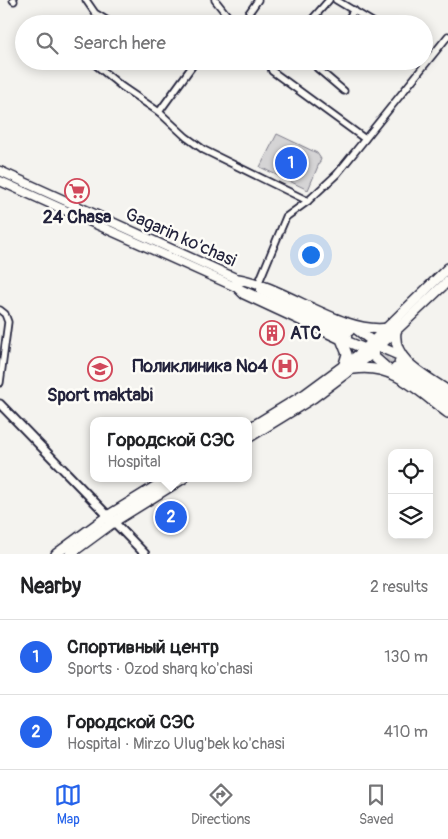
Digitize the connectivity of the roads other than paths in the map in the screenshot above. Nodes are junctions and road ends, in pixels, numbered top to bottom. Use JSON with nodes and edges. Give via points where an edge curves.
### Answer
{"nodes":[{"id":1,"x":86,"y":0,"type":"edge"},
{"id":2,"x":215,"y":0,"type":"edge"},
{"id":3,"x":258,"y":0,"type":"edge"},
{"id":4,"x":329,"y":0,"type":"edge"},
{"id":5,"x":336,"y":0,"type":"edge"},
{"id":6,"x":354,"y":10,"type":"junction"},
{"id":7,"x":98,"y":15,"type":"edge"},
{"id":8,"x":227,"y":15,"type":"edge"},
{"id":9,"x":247,"y":15,"type":"edge"},
{"id":10,"x":316,"y":15,"type":"edge"},
{"id":11,"x":351,"y":15,"type":"edge"},
{"id":12,"x":362,"y":15,"type":"edge"},
{"id":13,"x":448,"y":36,"type":"edge"},
{"id":14,"x":433,"y":51,"type":"edge"},
{"id":15,"x":102,"y":70,"type":"edge"},
{"id":16,"x":189,"y":70,"type":"edge"},
{"id":17,"x":272,"y":70,"type":"edge"},
{"id":18,"x":318,"y":70,"type":"edge"},
{"id":19,"x":417,"y":70,"type":"edge"},
{"id":20,"x":344,"y":91,"type":"dead end"},
{"id":21,"x":159,"y":112,"type":"junction"},
{"id":22,"x":365,"y":139,"type":"junction"},
{"id":23,"x":0,"y":171,"type":"edge"},
{"id":24,"x":0,"y":181,"type":"edge"},
{"id":25,"x":308,"y":202,"type":"junction"},
{"id":26,"x":448,"y":268,"type":"edge"},
{"id":27,"x":448,"y":281,"type":"edge"},
{"id":28,"x":237,"y":282,"type":"junction"},
{"id":29,"x":259,"y":282,"type":"junction"},
{"id":30,"x":0,"y":310,"type":"edge"},
{"id":31,"x":392,"y":330,"type":"junction"},
{"id":32,"x":347,"y":332,"type":"junction"},
{"id":33,"x":377,"y":344,"type":"junction"},
{"id":34,"x":368,"y":352,"type":"junction"},
{"id":35,"x":396,"y":364,"type":"junction"},
{"id":36,"x":346,"y":368,"type":"junction"},
{"id":37,"x":0,"y":383,"type":"edge"},
{"id":38,"x":448,"y":391,"type":"edge"},
{"id":39,"x":448,"y":398,"type":"edge"},
{"id":40,"x":0,"y":404,"type":"edge"},
{"id":41,"x":448,"y":406,"type":"edge"},
{"id":42,"x":448,"y":413,"type":"edge"},
{"id":43,"x":252,"y":427,"type":"edge"},
{"id":44,"x":252,"y":436,"type":"edge"},
{"id":45,"x":163,"y":482,"type":"edge"},
{"id":46,"x":177,"y":482,"type":"edge"},
{"id":47,"x":112,"y":518,"type":"junction"},
{"id":48,"x":56,"y":554,"type":"edge"},
{"id":49,"x":70,"y":554,"type":"edge"},
{"id":50,"x":145,"y":554,"type":"edge"}],
"edges":[{"from":1,"to":7,"type":"street"},
{"from":2,"to":8,"type":"street"},
{"from":3,"to":9,"type":"street"},
{"from":4,"to":10,"type":"street"},
{"from":5,"to":6,"type":"street"},
{"from":6,"to":11,"type":"street"},
{"from":6,"to":12,"type":"street"},
{"from":13,"to":14,"type":"street"},
{"from":15,"to":21,"type":"street"},
{"from":16,"to":21,"type":"street"},
{"from":17,"to":22,"type":"street"},
{"from":18,"to":20,"type":"street"},
{"from":19,"to":22,"type":"street"},
{"from":21,"to":25,"type":"street","via":[[204,150]]},
{"from":22,"to":25,"type":"street","via":[[337,174]]},
{"from":23,"to":28,"type":"main road","name":"Gagarin ko'chasi"},
{"from":24,"to":28,"type":"main road","name":"Gagarin ko'chasi"},
{"from":25,"to":29,"type":"street","via":[[286,217]]},
{"from":26,"to":31,"type":"main road"},
{"from":27,"to":31,"type":"main road"},
{"from":28,"to":29,"type":"main road"},
{"from":28,"to":32,"type":"main road","via":[[244,294]]},
{"from":29,"to":32,"type":"main road"},
{"from":30,"to":37,"type":"street","via":[[8,322]]},
{"from":31,"to":32,"type":"main road"},
{"from":31,"to":33,"type":"main road"},
{"from":31,"to":35,"type":"main road"},
{"from":32,"to":33,"type":"main road"},
{"from":32,"to":34,"type":"main road"},
{"from":32,"to":36,"type":"main road"},
{"from":33,"to":34,"type":"main road"},
{"from":33,"to":35,"type":"main road"},
{"from":34,"to":35,"type":"main road"},
{"from":34,"to":36,"type":"main road"},
{"from":35,"to":36,"type":"main road"},
{"from":35,"to":38,"type":"main road"},
{"from":35,"to":39,"type":"main road"},
{"from":35,"to":41,"type":"main road"},
{"from":35,"to":42,"type":"main road"},
{"from":36,"to":43,"type":"main road"},
{"from":36,"to":44,"type":"main road","via":[[313,398]]},
{"from":40,"to":47,"type":"street"},
{"from":45,"to":47,"type":"main road"},
{"from":46,"to":47,"type":"main road"},
{"from":47,"to":48,"type":"main road"},
{"from":47,"to":49,"type":"main road"},
{"from":47,"to":50,"type":"street"}]}
